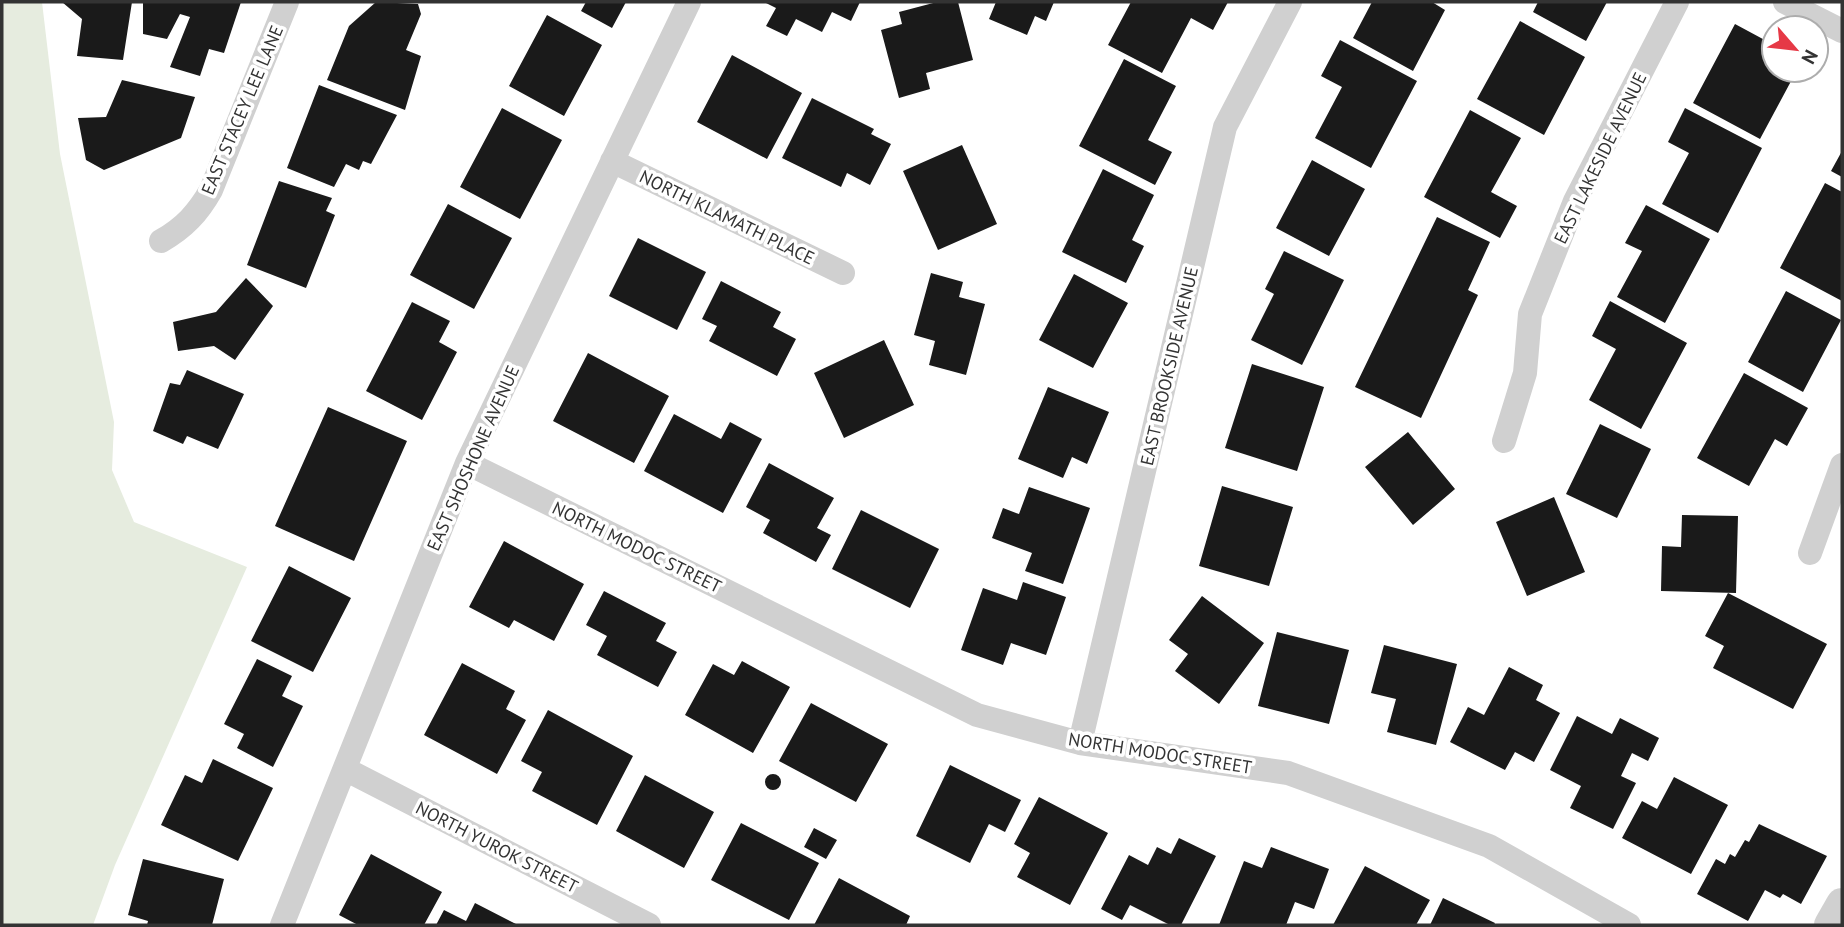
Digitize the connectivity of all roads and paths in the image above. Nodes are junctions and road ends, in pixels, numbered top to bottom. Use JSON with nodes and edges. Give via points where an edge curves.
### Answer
{"nodes":[{"id":1,"x":287,"y":2,"type":"edge"},
{"id":2,"x":689,"y":2,"type":"edge"},
{"id":3,"x":1290,"y":2,"type":"edge"},
{"id":4,"x":1677,"y":2,"type":"edge"},
{"id":5,"x":1785,"y":2,"type":"edge"},
{"id":6,"x":1842,"y":31,"type":"edge"},
{"id":7,"x":612,"y":161,"type":"junction"},
{"id":8,"x":161,"y":241,"type":"dead end"},
{"id":9,"x":843,"y":273,"type":"dead end"},
{"id":10,"x":1504,"y":440,"type":"dead end"},
{"id":11,"x":467,"y":463,"type":"junction"},
{"id":12,"x":1842,"y":465,"type":"edge"},
{"id":13,"x":1810,"y":553,"type":"dead end"},
{"id":14,"x":1080,"y":743,"type":"junction"},
{"id":15,"x":345,"y":769,"type":"junction"},
{"id":16,"x":1842,"y":904,"type":"edge"},
{"id":17,"x":282,"y":925,"type":"edge"},
{"id":18,"x":649,"y":925,"type":"edge"},
{"id":19,"x":1629,"y":925,"type":"edge"},
{"id":20,"x":1830,"y":925,"type":"edge"}],
"edges":[{"from":1,"to":8,"type":"street","name":"EAST STACEY LEE LANE","via":[[211,190],[198,213]]},
{"from":2,"to":7,"type":"street","name":"EAST SHOSHONE AVENUE"},
{"from":3,"to":14,"type":"street","name":"EAST BROOKSIDE AVENUE","via":[[1225,127]]},
{"from":4,"to":10,"type":"street","name":"EAST LAKESIDE AVENUE","via":[[1575,201],[1535,301],[1525,373]]},
{"from":5,"to":6,"type":"street"},
{"from":7,"to":9,"type":"street","name":"NORTH KLAMATH PLACE"},
{"from":7,"to":11,"type":"street","name":"EAST SHOSHONE AVENUE"},
{"from":11,"to":14,"type":"street","name":"NORTH MODOC STREET","via":[[977,715]]},
{"from":11,"to":15,"type":"street","name":"EAST SHOSHONE AVENUE"},
{"from":12,"to":13,"type":"street"},
{"from":14,"to":19,"type":"street","name":"NORTH MODOC STREET","via":[[1288,773],[1489,846]]},
{"from":15,"to":17,"type":"street","name":"EAST SHOSHONE AVENUE"},
{"from":15,"to":18,"type":"street","name":"NORTH YUROK STREET"},
{"from":16,"to":20,"type":"street"}]}
